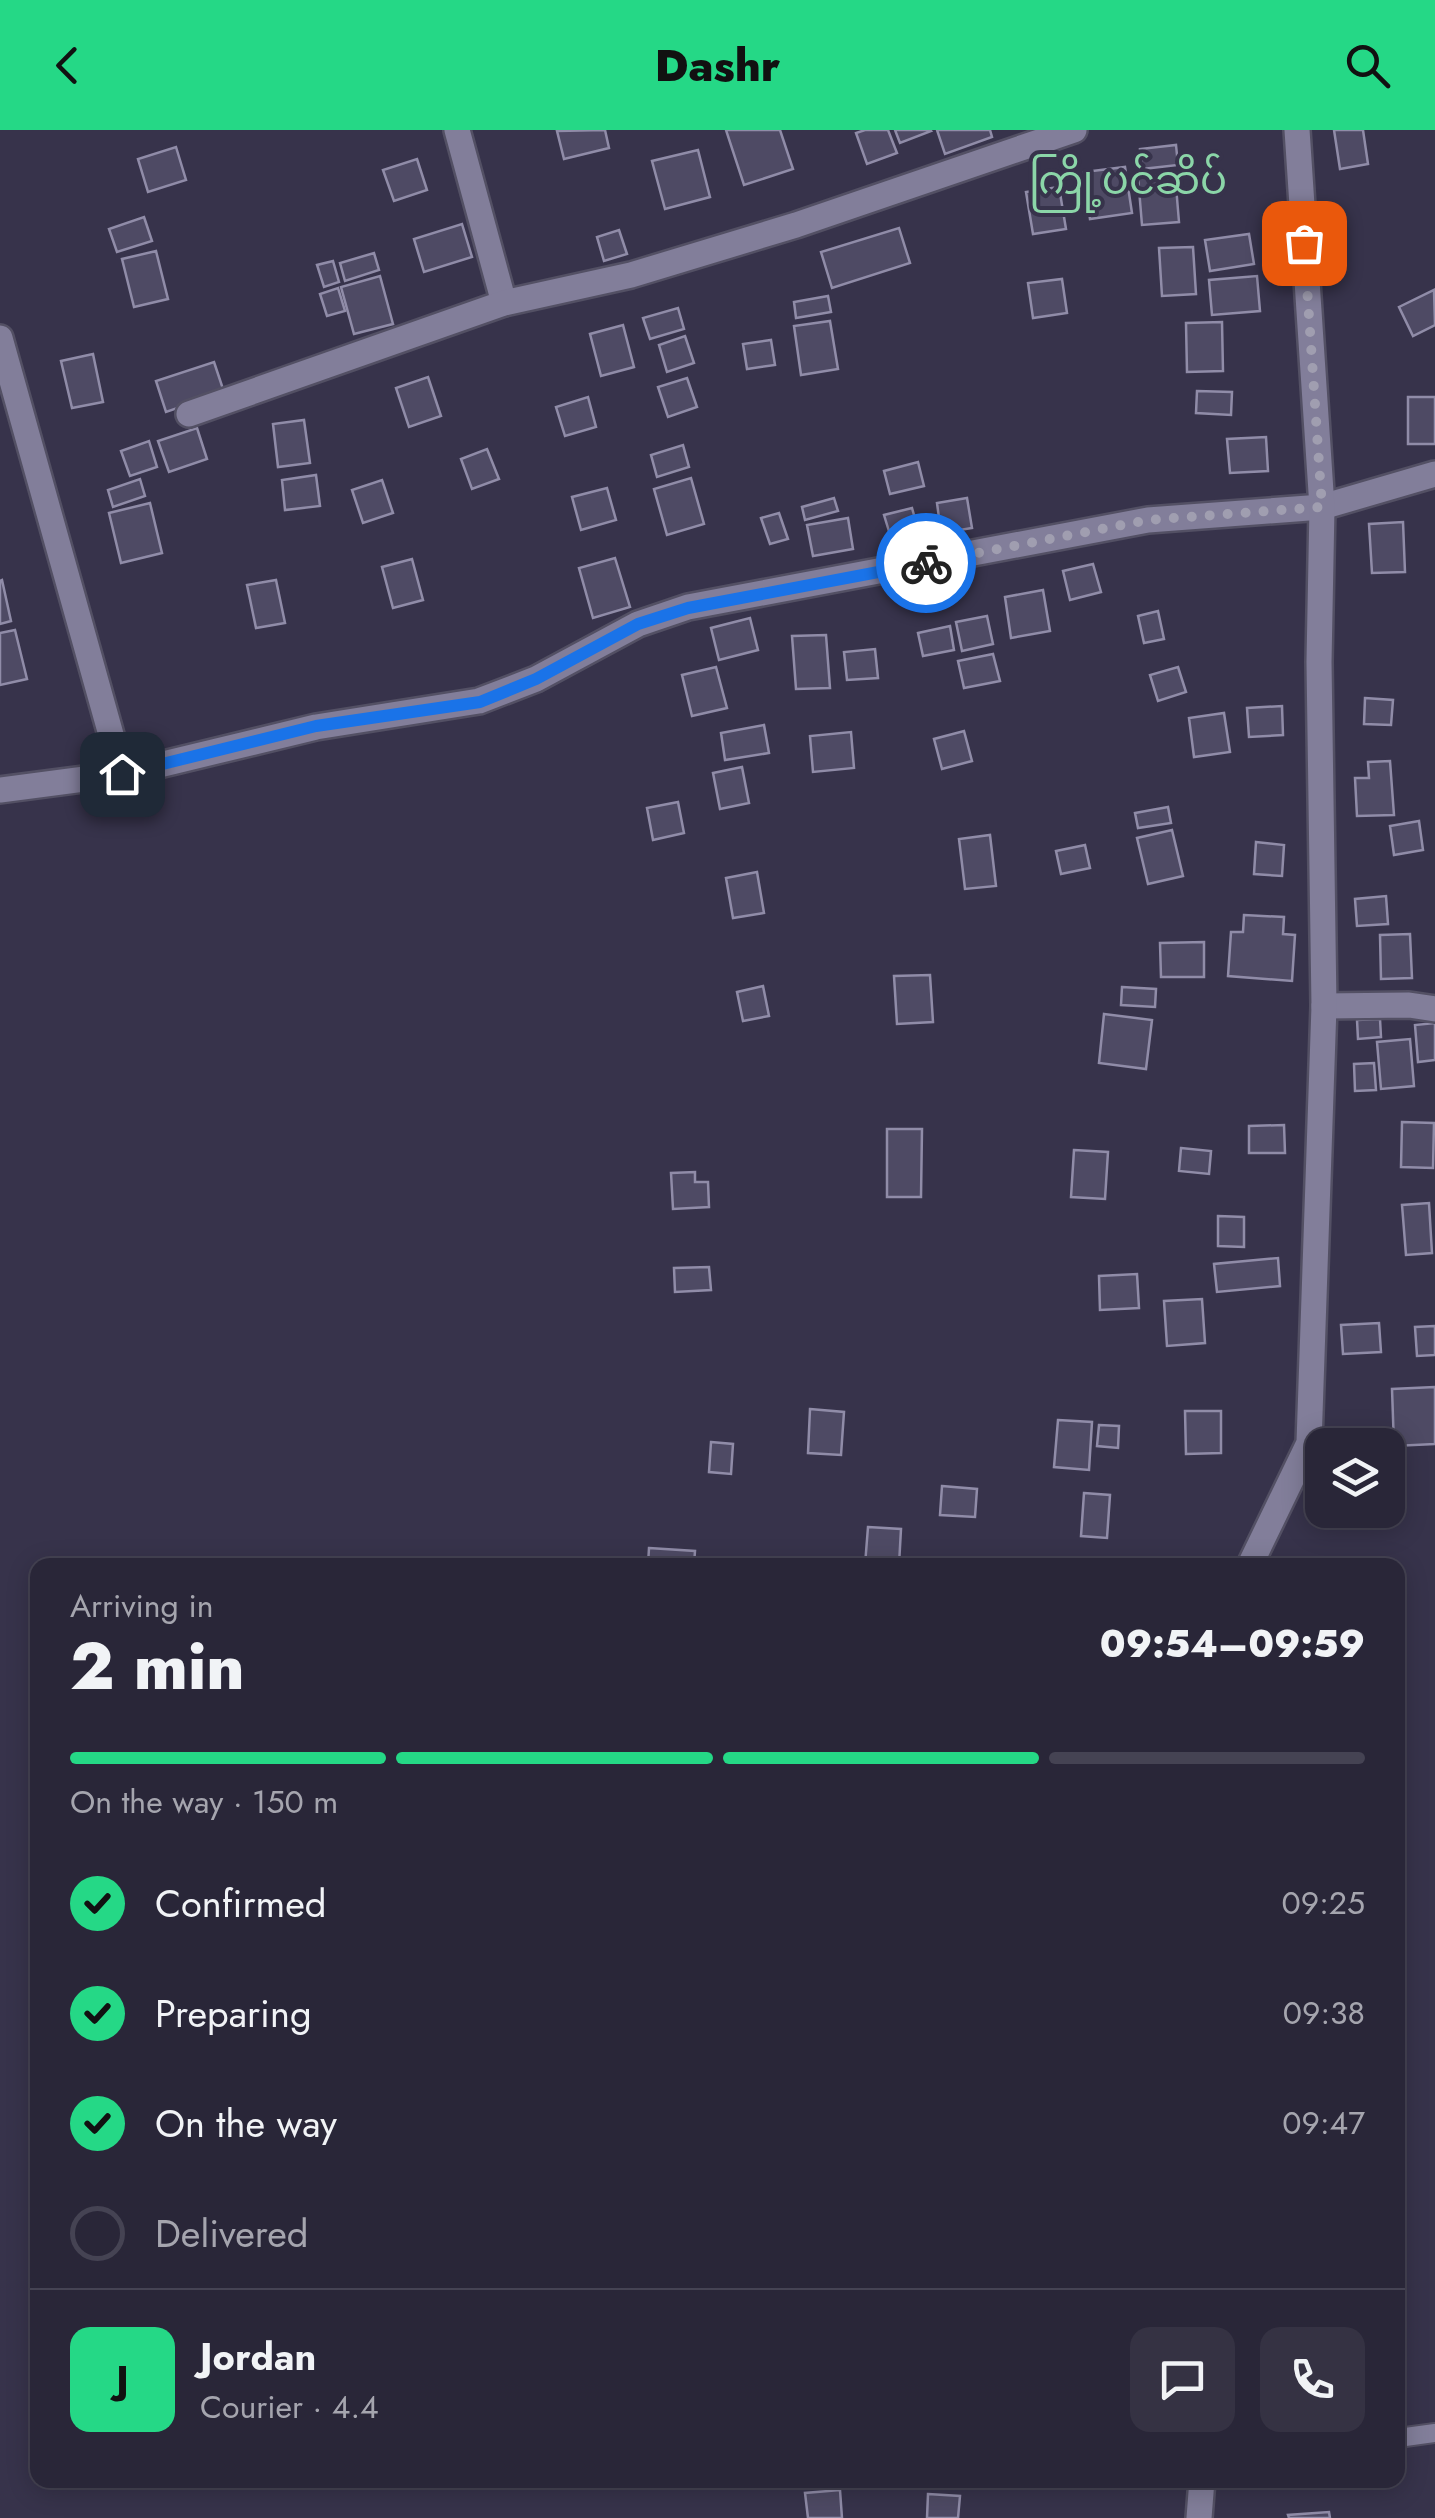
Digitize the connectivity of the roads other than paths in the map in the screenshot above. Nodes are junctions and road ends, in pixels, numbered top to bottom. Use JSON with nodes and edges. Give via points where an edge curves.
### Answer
{"nodes":[{"id":1,"x":457,"y":130,"type":"edge"},
{"id":2,"x":1074,"y":130,"type":"edge"},
{"id":3,"x":1297,"y":130,"type":"edge"},
{"id":4,"x":504,"y":303,"type":"junction"},
{"id":5,"x":0,"y":338,"type":"edge"},
{"id":6,"x":189,"y":414,"type":"dead end"},
{"id":7,"x":1435,"y":474,"type":"edge"},
{"id":8,"x":1322,"y":507,"type":"junction"},
{"id":9,"x":122,"y":774,"type":"junction"},
{"id":10,"x":0,"y":790,"type":"edge"},
{"id":11,"x":1324,"y":1006,"type":"junction"},
{"id":12,"x":1435,"y":1009,"type":"edge"},
{"id":13,"x":1253,"y":1558,"type":"edge"},
{"id":14,"x":1435,"y":2433,"type":"edge"},
{"id":15,"x":1405,"y":2437,"type":"edge"},
{"id":16,"x":1202,"y":2488,"type":"edge"},
{"id":17,"x":1200,"y":2518,"type":"edge"}],
"edges":[{"from":1,"to":4,"type":"street"},
{"from":2,"to":4,"type":"street","via":[[796,226],[631,275]]},
{"from":3,"to":8,"type":"street"},
{"from":4,"to":6,"type":"street"},
{"from":5,"to":9,"type":"street"},
{"from":7,"to":8,"type":"street"},
{"from":8,"to":9,"type":"street","via":[[1148,520],[688,608],[638,624],[480,702],[316,726]]},
{"from":8,"to":11,"type":"street"},
{"from":9,"to":10,"type":"street"},
{"from":11,"to":12,"type":"street"},
{"from":11,"to":13,"type":"street","via":[[1309,1443]]},
{"from":14,"to":15,"type":"lane"},
{"from":16,"to":17,"type":"street"}]}
